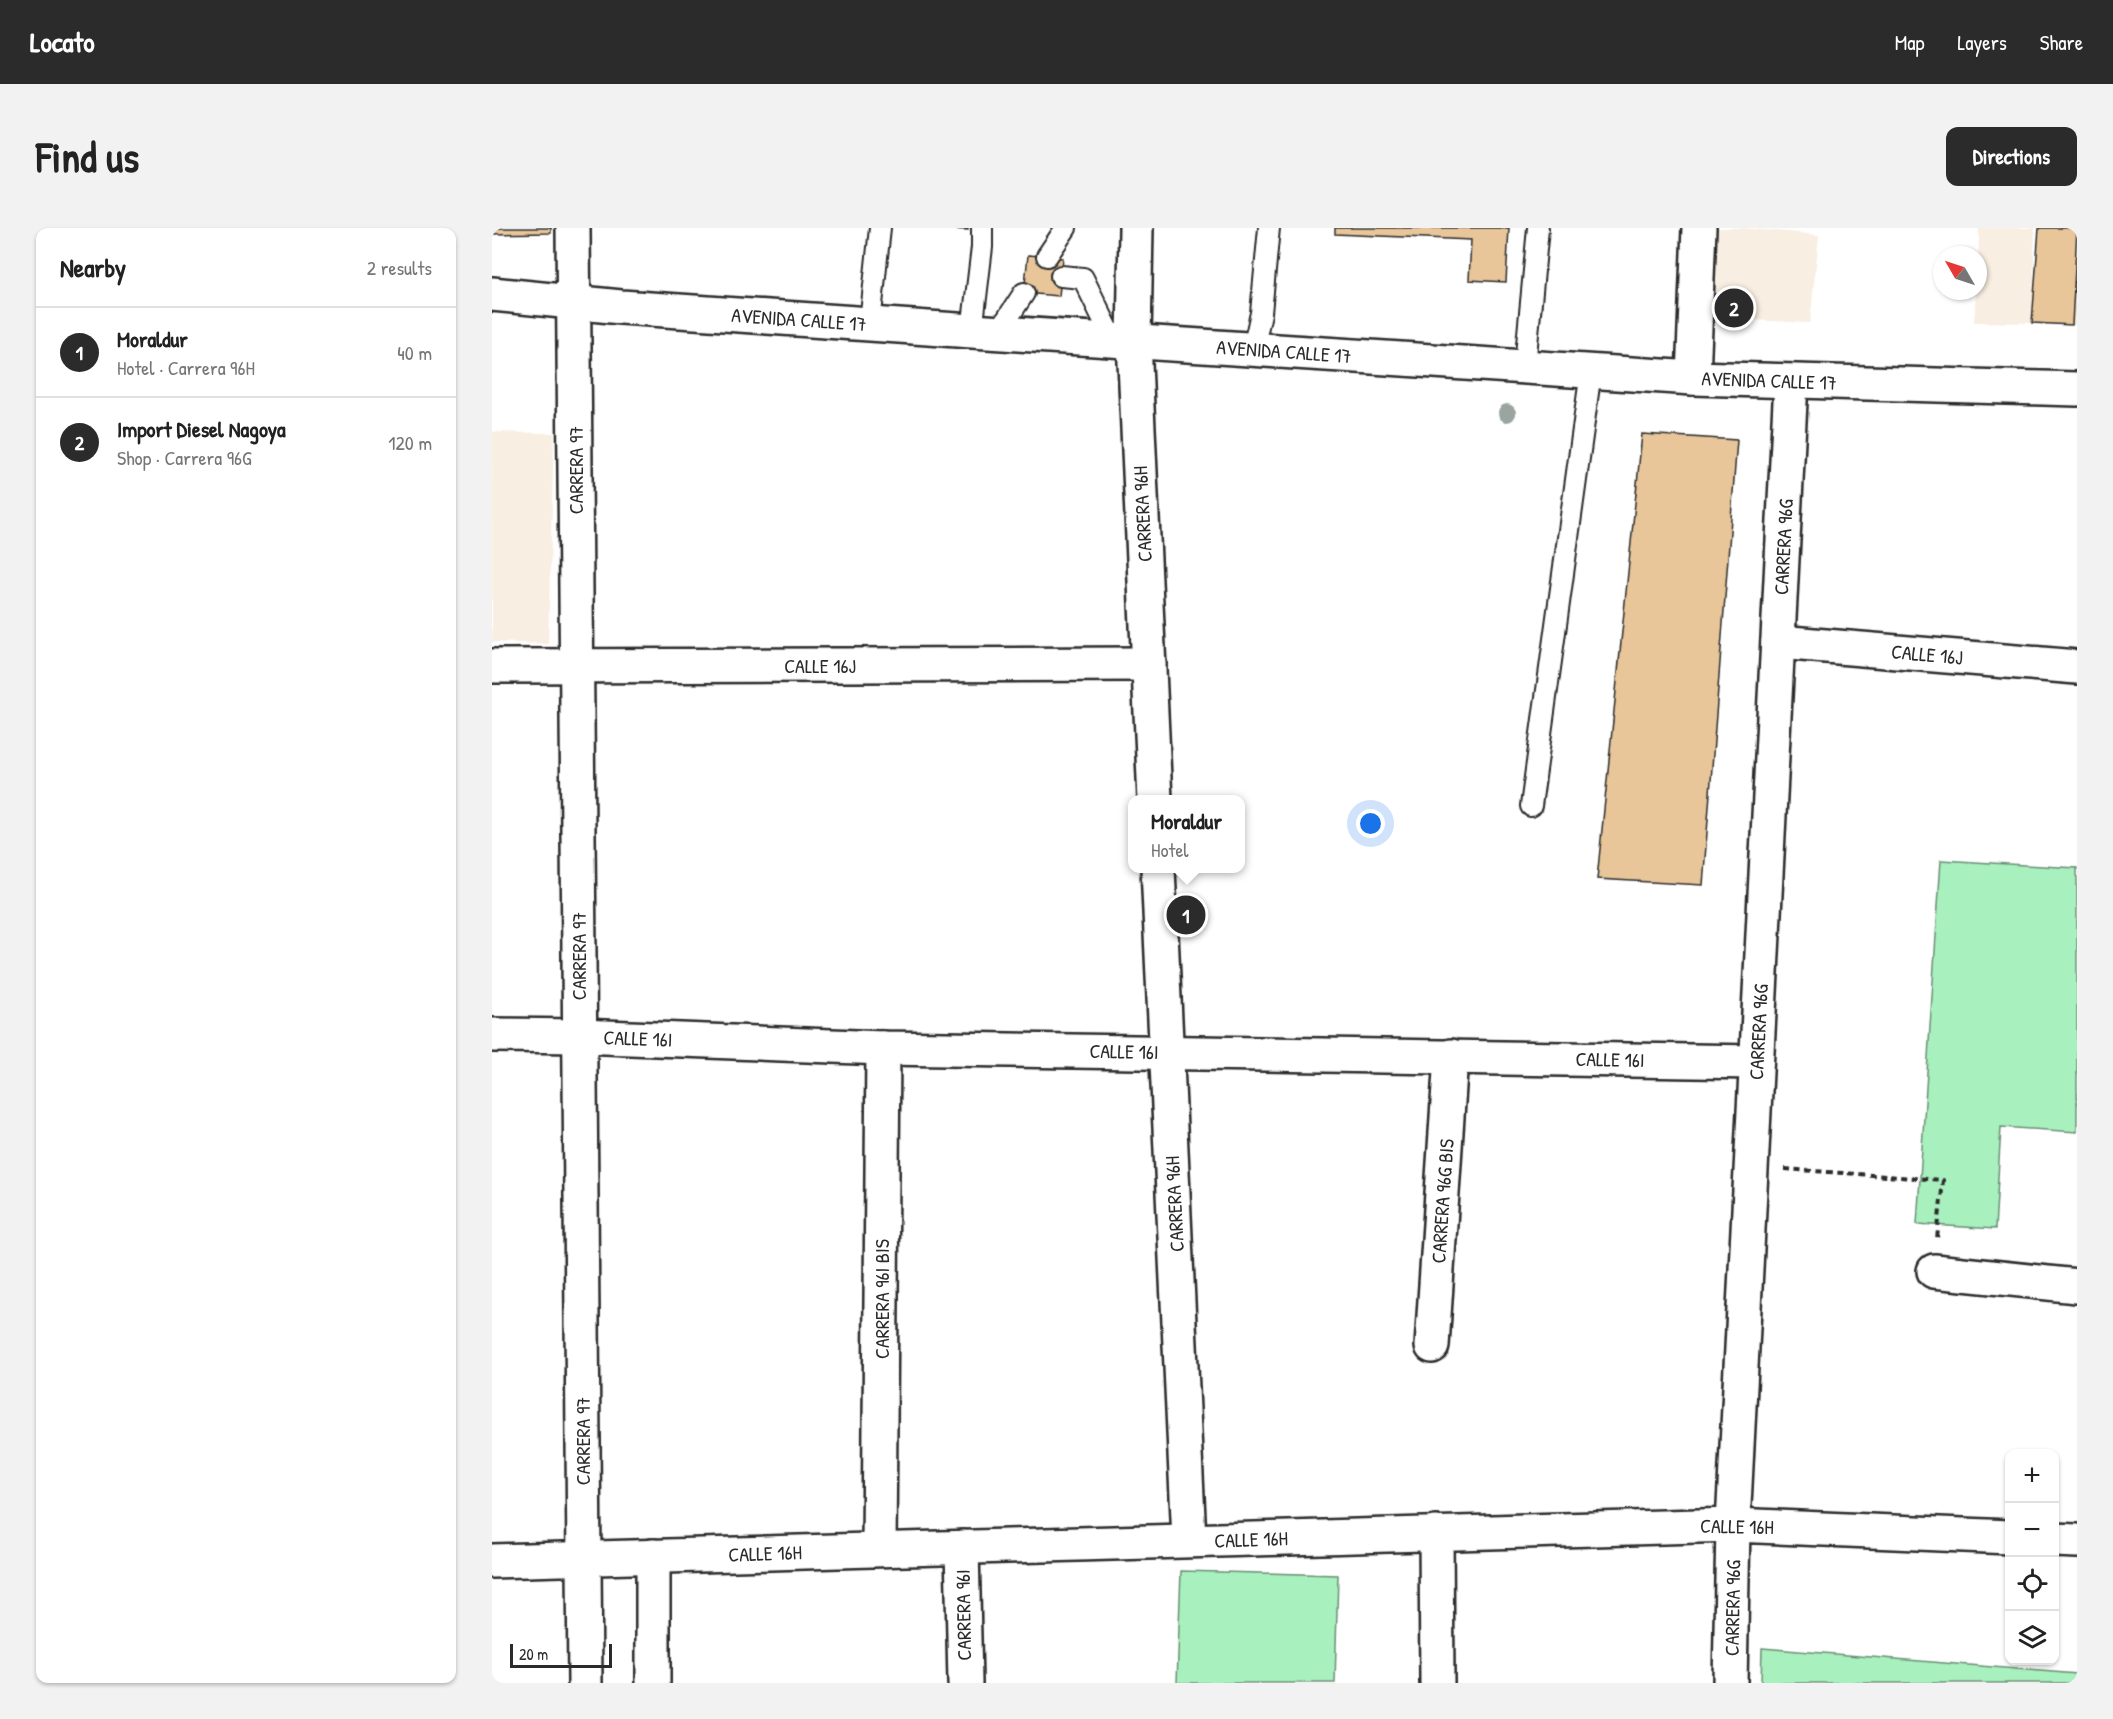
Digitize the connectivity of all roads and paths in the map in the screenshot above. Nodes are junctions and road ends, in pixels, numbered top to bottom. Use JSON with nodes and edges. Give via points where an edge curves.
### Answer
{"nodes":[{"id":1,"x":573,"y":228,"type":"edge"},
{"id":2,"x":880,"y":228,"type":"edge"},
{"id":3,"x":982,"y":228,"type":"edge"},
{"id":4,"x":1066,"y":228,"type":"edge"},
{"id":5,"x":1136,"y":228,"type":"edge"},
{"id":6,"x":1269,"y":228,"type":"edge"},
{"id":7,"x":1538,"y":228,"type":"edge"},
{"id":8,"x":1700,"y":228,"type":"edge"},
{"id":9,"x":1047,"y":256,"type":"dead end"},
{"id":10,"x":1061,"y":276,"type":"dead end"},
{"id":11,"x":1024,"y":293,"type":"dead end"},
{"id":12,"x":492,"y":294,"type":"edge"},
{"id":13,"x":574,"y":302,"type":"junction"},
{"id":14,"x":870,"y":324,"type":"junction"},
{"id":15,"x":985,"y":332,"type":"junction"},
{"id":16,"x":1123,"y":340,"type":"junction"},
{"id":17,"x":1253,"y":349,"type":"junction"},
{"id":18,"x":1525,"y":366,"type":"junction"},
{"id":19,"x":1591,"y":371,"type":"junction"},
{"id":20,"x":1693,"y":378,"type":"junction"},
{"id":21,"x":1791,"y":381,"type":"junction"},
{"id":22,"x":2077,"y":389,"type":"edge"},
{"id":23,"x":1778,"y":642,"type":"junction"},
{"id":24,"x":1149,"y":664,"type":"junction"},
{"id":25,"x":492,"y":666,"type":"edge"},
{"id":26,"x":576,"y":666,"type":"junction"},
{"id":27,"x":2077,"y":667,"type":"edge"},
{"id":28,"x":1155,"y":795,"type":"edge"},
{"id":29,"x":1531,"y":806,"type":"dead end"},
{"id":30,"x":1158,"y":873,"type":"edge"},
{"id":31,"x":492,"y":1035,"type":"edge"},
{"id":32,"x":579,"y":1036,"type":"junction"},
{"id":33,"x":883,"y":1048,"type":"junction"},
{"id":34,"x":1167,"y":1051,"type":"junction"},
{"id":35,"x":1451,"y":1056,"type":"junction"},
{"id":36,"x":1756,"y":1062,"type":"junction"},
{"id":37,"x":1751,"y":1167,"type":"junction"},
{"id":38,"x":1934,"y":1271,"type":"joint"},
{"id":39,"x":2077,"y":1286,"type":"edge"},
{"id":40,"x":1432,"y":1346,"type":"dead end"},
{"id":41,"x":1733,"y":1525,"type":"junction"},
{"id":42,"x":1436,"y":1533,"type":"junction"},
{"id":43,"x":2005,"y":1538,"type":"edge"},
{"id":44,"x":1189,"y":1540,"type":"junction"},
{"id":45,"x":2059,"y":1540,"type":"edge"},
{"id":46,"x":2077,"y":1541,"type":"edge"},
{"id":47,"x":962,"y":1547,"type":"junction"},
{"id":48,"x":879,"y":1550,"type":"junction"},
{"id":49,"x":653,"y":1556,"type":"junction"},
{"id":50,"x":583,"y":1558,"type":"junction"},
{"id":51,"x":492,"y":1561,"type":"edge"},
{"id":52,"x":585,"y":1683,"type":"edge"},
{"id":53,"x":653,"y":1683,"type":"edge"},
{"id":54,"x":964,"y":1683,"type":"edge"},
{"id":55,"x":1437,"y":1683,"type":"edge"},
{"id":56,"x":1730,"y":1683,"type":"edge"}],
"edges":[{"from":1,"to":13,"type":"street","name":"CARRERA 97"},
{"from":2,"to":14,"type":"lane"},
{"from":3,"to":15,"type":"lane"},
{"from":4,"to":9,"type":"lane"},
{"from":5,"to":16,"type":"street","name":"CARRERA 96H"},
{"from":6,"to":17,"type":"lane"},
{"from":7,"to":18,"type":"lane"},
{"from":8,"to":20,"type":"street"},
{"from":10,"to":16,"type":"lane","via":[[1083,278]]},
{"from":11,"to":15,"type":"lane"},
{"from":12,"to":13,"type":"street","name":"AVENIDA CALLE 17"},
{"from":13,"to":14,"type":"street","name":"AVENIDA CALLE 17"},
{"from":13,"to":26,"type":"street","name":"CARRERA 97"},
{"from":14,"to":15,"type":"street","name":"AVENIDA CALLE 17"},
{"from":15,"to":16,"type":"street","name":"AVENIDA CALLE 17"},
{"from":16,"to":17,"type":"street","name":"AVENIDA CALLE 17"},
{"from":16,"to":24,"type":"street","name":"CARRERA 96H"},
{"from":17,"to":18,"type":"street","name":"AVENIDA CALLE 17"},
{"from":18,"to":19,"type":"street","name":"AVENIDA CALLE 17"},
{"from":19,"to":20,"type":"street","name":"AVENIDA CALLE 17"},
{"from":19,"to":29,"type":"lane"},
{"from":20,"to":21,"type":"street","name":"AVENIDA CALLE 17"},
{"from":21,"to":22,"type":"street","name":"AVENIDA CALLE 17"},
{"from":21,"to":23,"type":"street","name":"CARRERA 96G"},
{"from":23,"to":27,"type":"street","name":"CALLE 16J"},
{"from":23,"to":36,"type":"street","name":"CARRERA 96G"},
{"from":24,"to":26,"type":"street","name":"CALLE 16J"},
{"from":24,"to":28,"type":"street","name":"CARRERA 96H"},
{"from":25,"to":26,"type":"street","name":"CALLE 16J"},
{"from":26,"to":32,"type":"street","name":"CARRERA 97"},
{"from":30,"to":34,"type":"street","name":"CARRERA 96H"},
{"from":31,"to":32,"type":"street","name":"CALLE 16I"},
{"from":32,"to":33,"type":"street","name":"CALLE 16I"},
{"from":32,"to":50,"type":"street","name":"CARRERA 97"},
{"from":33,"to":34,"type":"street","name":"CALLE 16I"},
{"from":33,"to":48,"type":"street","name":"CARRERA 96I BIS"},
{"from":34,"to":35,"type":"street","name":"CALLE 16I"},
{"from":34,"to":44,"type":"street","name":"CARRERA 96H"},
{"from":35,"to":36,"type":"street","name":"CALLE 16I"},
{"from":35,"to":40,"type":"street","name":"CARRERA 96G BIS"},
{"from":36,"to":37,"type":"street","name":"CARRERA 96G"},
{"from":37,"to":38,"type":"path","via":[[1943,1180]]},
{"from":37,"to":41,"type":"street","name":"CARRERA 96G"},
{"from":38,"to":39,"type":"street"},
{"from":41,"to":42,"type":"street","name":"CALLE 16H"},
{"from":41,"to":43,"type":"street","name":"CALLE 16H"},
{"from":41,"to":56,"type":"street","name":"CARRERA 96G"},
{"from":42,"to":44,"type":"street","name":"CALLE 16H"},
{"from":42,"to":55,"type":"street"},
{"from":44,"to":47,"type":"street","name":"CALLE 16H"},
{"from":45,"to":46,"type":"street"},
{"from":47,"to":48,"type":"street","name":"CALLE 16H"},
{"from":47,"to":54,"type":"street","name":"CARRERA 96I"},
{"from":48,"to":49,"type":"street","name":"CALLE 16H"},
{"from":49,"to":50,"type":"street","name":"CALLE 16H"},
{"from":49,"to":53,"type":"street"},
{"from":50,"to":51,"type":"street","name":"CALLE 16H"},
{"from":50,"to":52,"type":"street","name":"CARRERA 97"}]}
